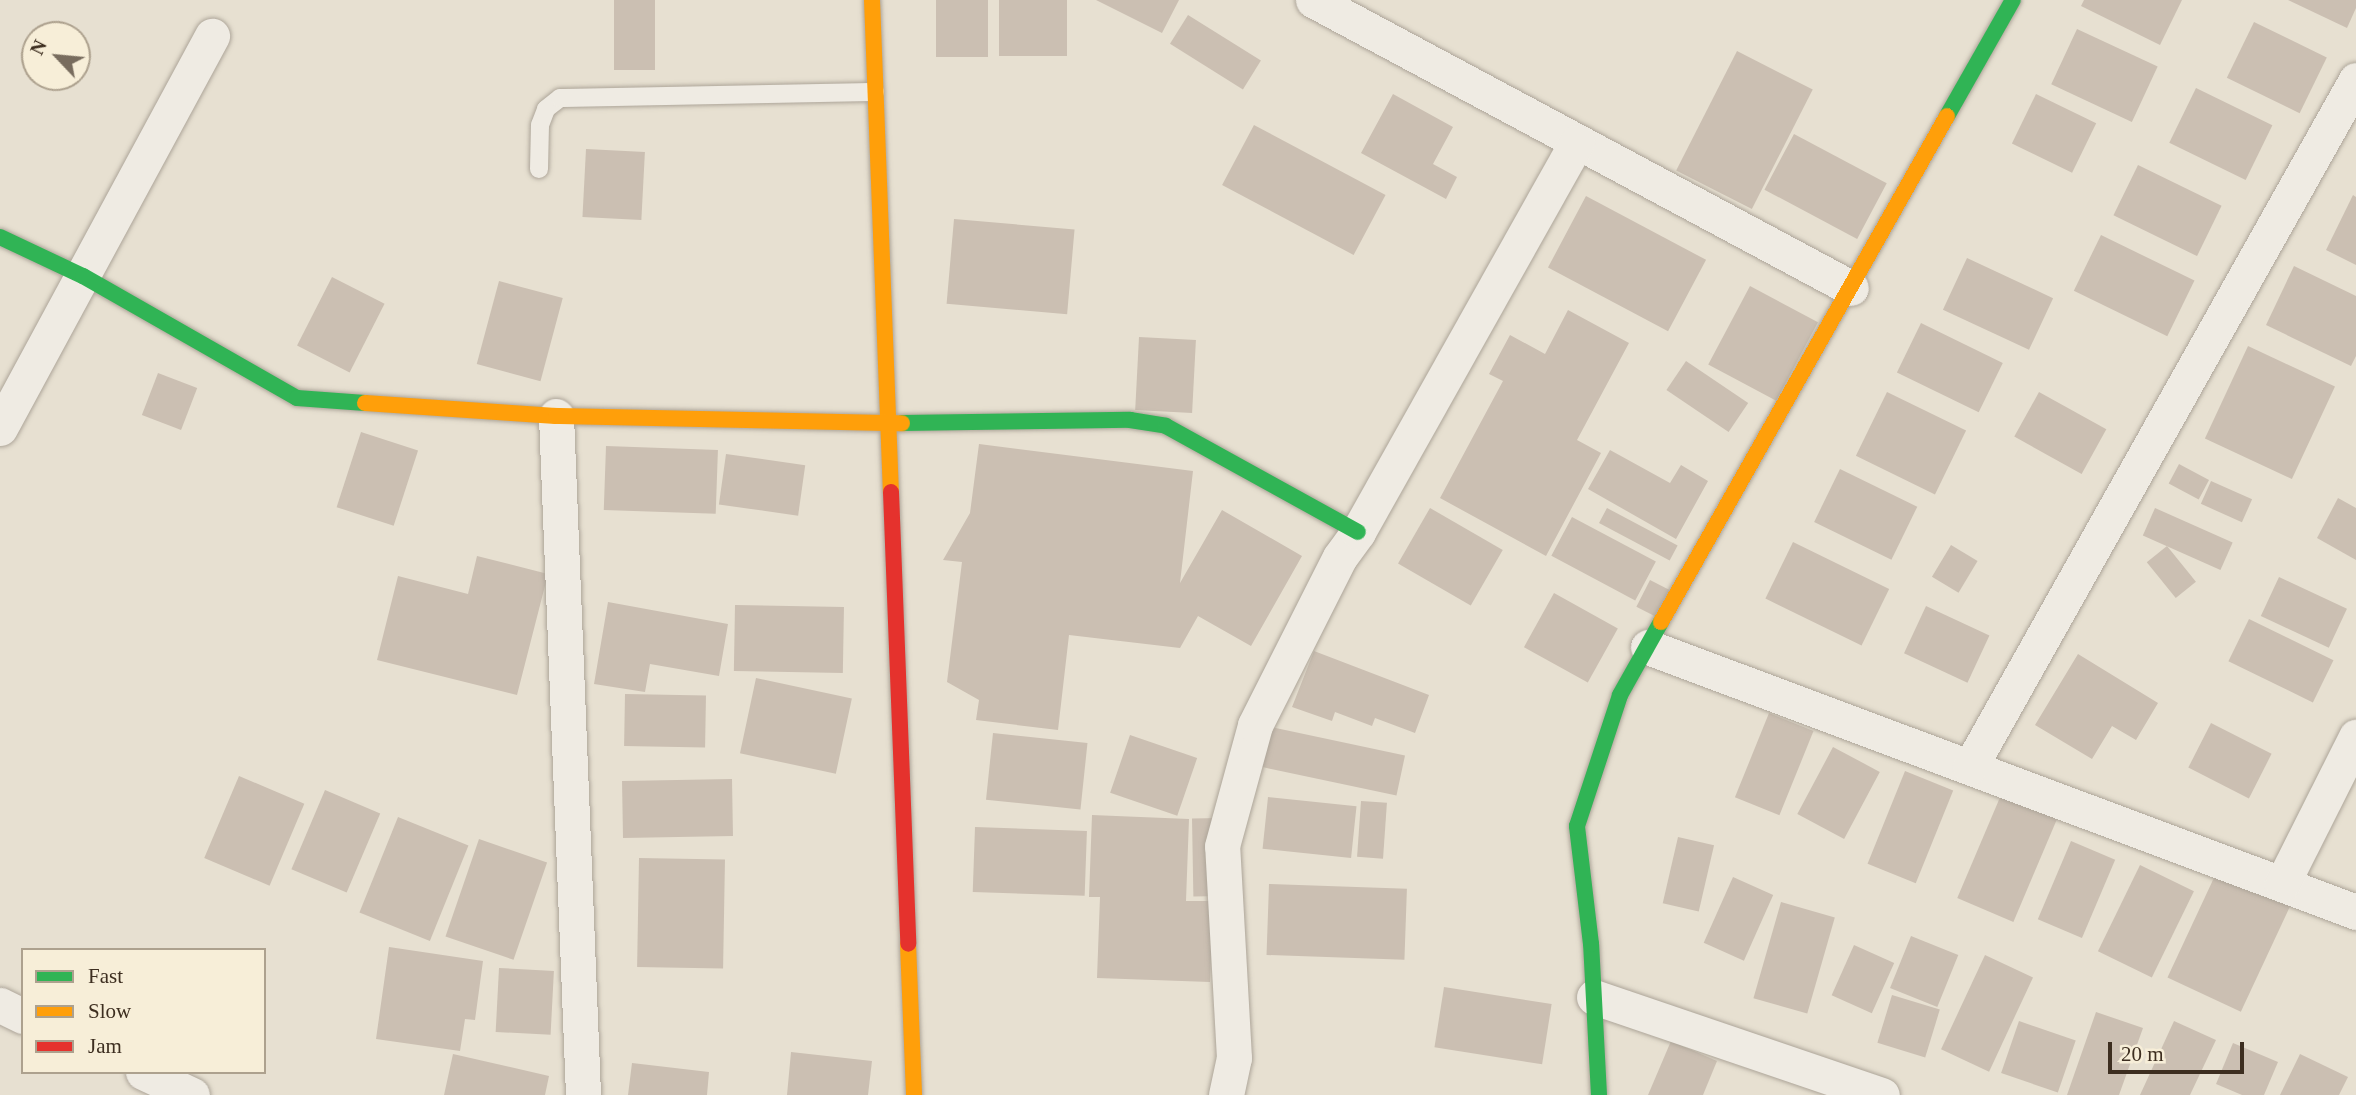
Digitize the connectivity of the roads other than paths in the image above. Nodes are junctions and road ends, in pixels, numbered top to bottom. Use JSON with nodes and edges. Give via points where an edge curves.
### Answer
{"nodes":[{"id":1,"x":872,"y":0,"type":"edge"},
{"id":2,"x":1313,"y":0,"type":"edge"},
{"id":3,"x":2013,"y":0,"type":"edge"},
{"id":4,"x":212,"y":36,"type":"dead end"},
{"id":5,"x":2356,"y":80,"type":"edge"},
{"id":6,"x":875,"y":92,"type":"junction"},
{"id":7,"x":1577,"y":142,"type":"junction"},
{"id":8,"x":539,"y":169,"type":"dead end"},
{"id":9,"x":0,"y":237,"type":"edge"},
{"id":10,"x":83,"y":276,"type":"junction"},
{"id":11,"x":1851,"y":288,"type":"junction"},
{"id":12,"x":556,"y":416,"type":"junction"},
{"id":13,"x":889,"y":423,"type":"junction"},
{"id":14,"x":0,"y":428,"type":"edge"},
{"id":15,"x":1358,"y":532,"type":"junction"},
{"id":16,"x":1648,"y":647,"type":"junction"},
{"id":17,"x":2356,"y":737,"type":"edge"},
{"id":18,"x":1970,"y":767,"type":"junction"},
{"id":19,"x":2282,"y":884,"type":"junction"},
{"id":20,"x":2356,"y":912,"type":"edge"},
{"id":21,"x":1594,"y":997,"type":"junction"},
{"id":22,"x":0,"y":1005,"type":"edge"},
{"id":23,"x":21,"y":1015,"type":"edge"},
{"id":24,"x":147,"y":1074,"type":"edge"},
{"id":25,"x":192,"y":1095,"type":"edge"},
{"id":26,"x":583,"y":1095,"type":"edge"},
{"id":27,"x":914,"y":1095,"type":"edge"},
{"id":28,"x":1226,"y":1095,"type":"edge"},
{"id":29,"x":1599,"y":1095,"type":"edge"},
{"id":30,"x":1882,"y":1095,"type":"edge"}],
"edges":[{"from":1,"to":6,"type":"street"},
{"from":2,"to":7,"type":"street"},
{"from":3,"to":11,"type":"street"},
{"from":4,"to":10,"type":"street"},
{"from":5,"to":18,"type":"street"},
{"from":6,"to":8,"type":"lane","via":[[560,98],[546,110],[540,125]]},
{"from":6,"to":13,"type":"street"},
{"from":7,"to":11,"type":"street"},
{"from":7,"to":15,"type":"street"},
{"from":9,"to":10,"type":"street"},
{"from":10,"to":12,"type":"street","via":[[297,398]]},
{"from":10,"to":14,"type":"street"},
{"from":11,"to":16,"type":"street"},
{"from":12,"to":13,"type":"street"},
{"from":12,"to":26,"type":"street"},
{"from":13,"to":15,"type":"street","via":[[1130,420],[1166,426]]},
{"from":13,"to":27,"type":"street"},
{"from":15,"to":28,"type":"street","via":[[1340,557],[1255,725],[1222,846],[1234,1058]]},
{"from":16,"to":18,"type":"street"},
{"from":16,"to":21,"type":"street","via":[[1620,695],[1577,826]]},
{"from":17,"to":19,"type":"street"},
{"from":18,"to":19,"type":"street"},
{"from":19,"to":20,"type":"street"},
{"from":21,"to":29,"type":"street"},
{"from":21,"to":30,"type":"street"},
{"from":22,"to":23,"type":"street"},
{"from":24,"to":25,"type":"street"}]}
